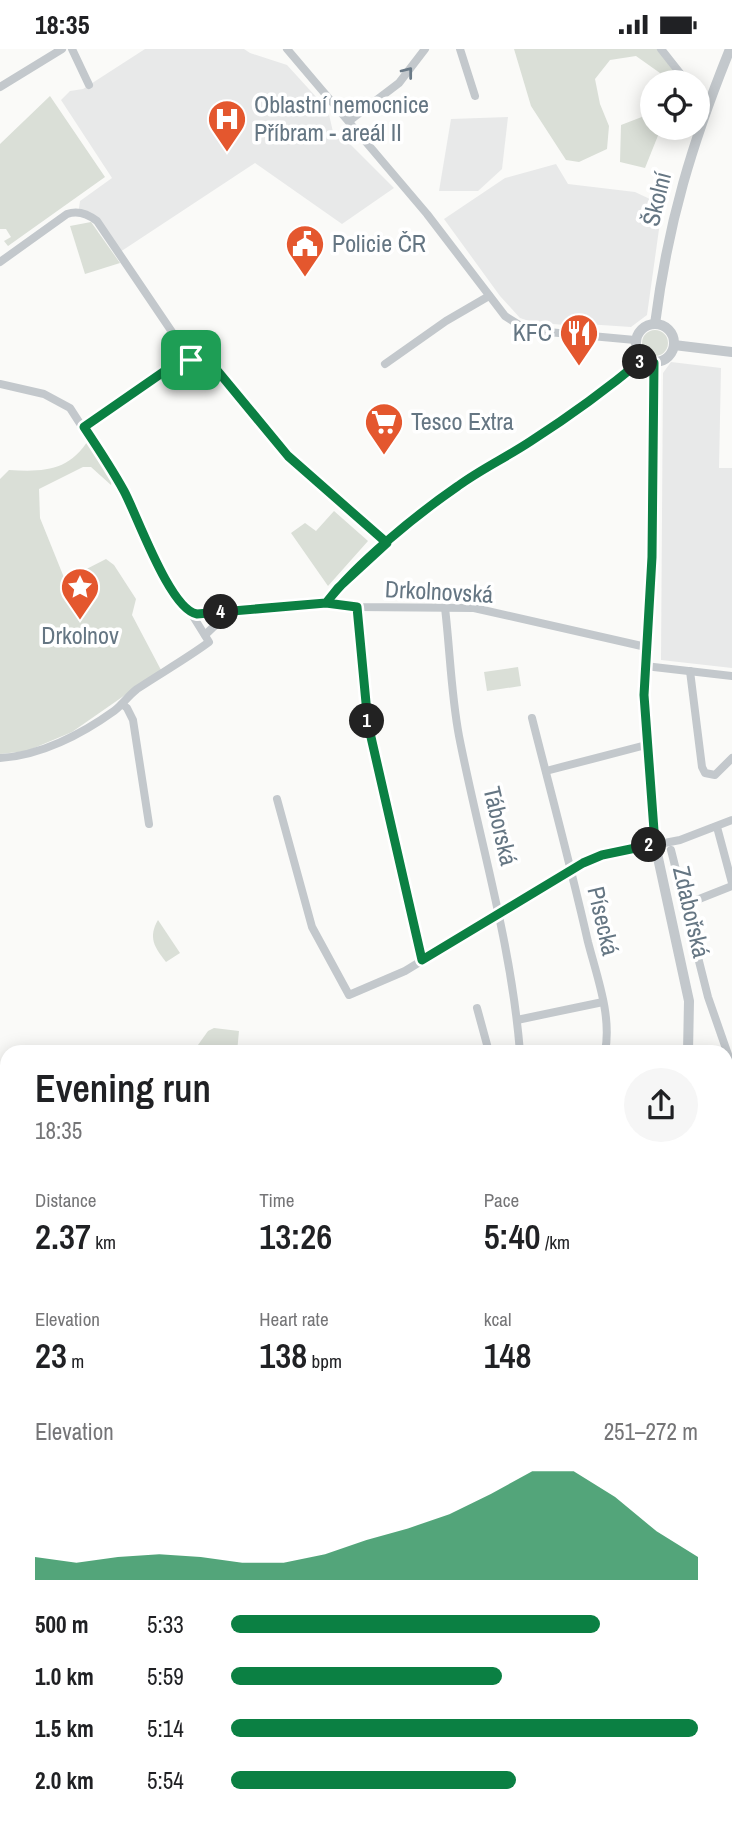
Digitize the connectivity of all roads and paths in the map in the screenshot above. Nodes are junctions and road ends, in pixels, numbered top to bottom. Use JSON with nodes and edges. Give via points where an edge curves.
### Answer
{"nodes":[{"id":1,"x":62,"y":49,"type":"edge"},
{"id":2,"x":72,"y":49,"type":"edge"},
{"id":3,"x":287,"y":49,"type":"edge"},
{"id":4,"x":425,"y":49,"type":"edge"},
{"id":5,"x":460,"y":49,"type":"edge"},
{"id":6,"x":661,"y":49,"type":"edge"},
{"id":7,"x":729,"y":51,"type":"edge"},
{"id":8,"x":678,"y":70,"type":"edge"},
{"id":9,"x":89,"y":85,"type":"dead end"},
{"id":10,"x":0,"y":87,"type":"edge"},
{"id":11,"x":475,"y":96,"type":"dead end"},
{"id":12,"x":710,"y":100,"type":"edge"},
{"id":13,"x":349,"y":121,"type":"junction"},
{"id":14,"x":694,"y":140,"type":"edge"},
{"id":15,"x":0,"y":262,"type":"edge"},
{"id":16,"x":489,"y":296,"type":"junction"},
{"id":17,"x":655,"y":324,"type":"junction"},
{"id":18,"x":635,"y":340,"type":"junction"},
{"id":19,"x":674,"y":345,"type":"junction"},
{"id":20,"x":732,"y":351,"type":"edge"},
{"id":21,"x":643,"y":359,"type":"junction"},
{"id":22,"x":191,"y":360,"type":"junction"},
{"id":23,"x":654,"y":363,"type":"junction"},
{"id":24,"x":385,"y":364,"type":"dead end"},
{"id":25,"x":0,"y":384,"type":"edge"},
{"id":26,"x":84,"y":427,"type":"junction"},
{"id":27,"x":387,"y":543,"type":"junction"},
{"id":28,"x":326,"y":603,"type":"junction"},
{"id":29,"x":357,"y":607,"type":"junction"},
{"id":30,"x":446,"y":608,"type":"junction"},
{"id":31,"x":230,"y":611,"type":"junction"},
{"id":32,"x":191,"y":613,"type":"junction"},
{"id":33,"x":207,"y":638,"type":"junction"},
{"id":34,"x":646,"y":647,"type":"junction"},
{"id":35,"x":645,"y":666,"type":"junction"},
{"id":36,"x":690,"y":671,"type":"junction"},
{"id":37,"x":732,"y":676,"type":"edge"},
{"id":38,"x":122,"y":704,"type":"junction"},
{"id":39,"x":532,"y":718,"type":"dead end"},
{"id":40,"x":646,"y":745,"type":"junction"},
{"id":41,"x":0,"y":758,"type":"edge"},
{"id":42,"x":732,"y":758,"type":"edge"},
{"id":43,"x":546,"y":771,"type":"junction"},
{"id":44,"x":277,"y":799,"type":"dead end"},
{"id":45,"x":732,"y":820,"type":"edge"},
{"id":46,"x":149,"y":824,"type":"dead end"},
{"id":47,"x":717,"y":827,"type":"junction"},
{"id":48,"x":655,"y":844,"type":"junction"},
{"id":49,"x":671,"y":850,"type":"dead end"},
{"id":50,"x":571,"y":869,"type":"junction"},
{"id":51,"x":732,"y":884,"type":"edge"},
{"id":52,"x":684,"y":905,"type":"junction"},
{"id":53,"x":500,"y":914,"type":"junction"},
{"id":54,"x":422,"y":960,"type":"junction"},
{"id":55,"x":603,"y":1002,"type":"junction"},
{"id":56,"x":477,"y":1008,"type":"dead end"},
{"id":57,"x":517,"y":1020,"type":"junction"},
{"id":58,"x":487,"y":1045,"type":"edge"},
{"id":59,"x":519,"y":1045,"type":"edge"},
{"id":60,"x":606,"y":1045,"type":"edge"},
{"id":61,"x":688,"y":1045,"type":"edge"},
{"id":62,"x":725,"y":1045,"type":"edge"}],
"edges":[{"from":1,"to":10,"type":"street"},
{"from":2,"to":9,"type":"street"},
{"from":3,"to":13,"type":"street"},
{"from":13,"to":4,"type":"street","one_way":true,"via":[[399,83]]},
{"from":5,"to":11,"type":"street"},
{"from":6,"to":8,"type":"street"},
{"from":7,"to":12,"type":"street","name":"Školní"},
{"from":13,"to":16,"type":"street"},
{"from":14,"to":17,"type":"street","name":"Školní","via":[[675,207]]},
{"from":15,"to":22,"type":"street","via":[[67,214],[80,212],[93,218]]},
{"from":16,"to":18,"type":"street","via":[[505,316],[524,328]]},
{"from":16,"to":24,"type":"street"},
{"from":17,"to":18,"type":"street","via":[[644,327]]},
{"from":17,"to":19,"type":"street","via":[[671,332]]},
{"from":18,"to":21,"type":"street"},
{"from":19,"to":20,"type":"street"},
{"from":19,"to":23,"type":"street","via":[[668,357]]},
{"from":21,"to":23,"type":"street"},
{"from":21,"to":27,"type":"street","via":[[529,443],[458,485]]},
{"from":22,"to":26,"type":"street","via":[[172,366]]},
{"from":22,"to":27,"type":"street","name":"Drkolnovská","via":[[216,369],[288,456]]},
{"from":23,"to":34,"type":"street","name":"Zdabořská"},
{"from":25,"to":26,"type":"street","via":[[55,398],[70,408]]},
{"from":26,"to":32,"type":"street","via":[[124,489],[148,547]]},
{"from":27,"to":28,"type":"street"},
{"from":28,"to":29,"type":"street","name":"Drkolnovská"},
{"from":28,"to":31,"type":"street","name":"Drkolnovská"},
{"from":29,"to":30,"type":"street","name":"Drkolnovská"},
{"from":29,"to":54,"type":"street","via":[[368,724]]},
{"from":30,"to":34,"type":"street","name":"Drkolnovská","via":[[474,608]]},
{"from":30,"to":53,"type":"street","name":"Táborská","via":[[459,734]]},
{"from":31,"to":32,"type":"street","name":"Drkolnovská"},
{"from":31,"to":33,"type":"street"},
{"from":32,"to":33,"type":"street"},
{"from":33,"to":38,"type":"street"},
{"from":34,"to":35,"type":"street","name":"Zdabořská"},
{"from":35,"to":36,"type":"street"},
{"from":35,"to":40,"type":"street","name":"Zdabořská"},
{"from":36,"to":37,"type":"street"},
{"from":36,"to":42,"type":"street","via":[[702,767],[705,773],[715,775]]},
{"from":38,"to":41,"type":"street","via":[[51,746]]},
{"from":38,"to":46,"type":"street","via":[[133,720]]},
{"from":39,"to":43,"type":"street","name":"Písecká"},
{"from":40,"to":43,"type":"street"},
{"from":40,"to":48,"type":"street","name":"Zdabořská"},
{"from":43,"to":50,"type":"street","name":"Písecká"},
{"from":44,"to":54,"type":"street","via":[[312,927],[349,995]]},
{"from":45,"to":47,"type":"street"},
{"from":47,"to":48,"type":"street"},
{"from":47,"to":51,"type":"street"},
{"from":48,"to":50,"type":"street","via":[[602,855]]},
{"from":48,"to":61,"type":"street","name":"Zdabořská","via":[[689,1001]]},
{"from":49,"to":52,"type":"street","name":"Zdabořská"},
{"from":50,"to":53,"type":"street"},
{"from":50,"to":55,"type":"street","name":"Písecká"},
{"from":51,"to":52,"type":"street"},
{"from":52,"to":62,"type":"street","name":"Zdabořská"},
{"from":53,"to":54,"type":"street"},
{"from":53,"to":57,"type":"street","name":"Táborská"},
{"from":55,"to":57,"type":"street"},
{"from":55,"to":60,"type":"street","name":"Písecká"},
{"from":56,"to":58,"type":"street"},
{"from":57,"to":59,"type":"street","name":"Táborská"}]}
